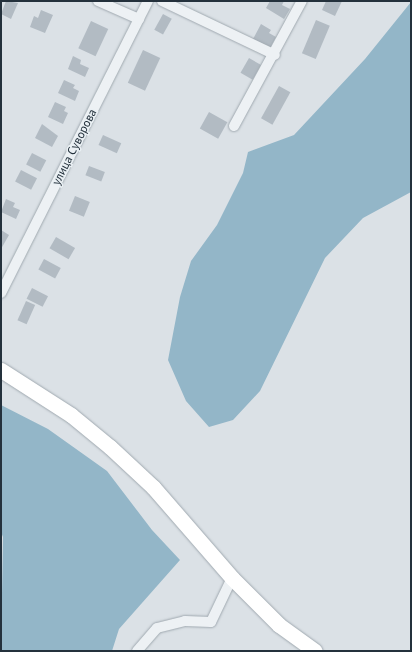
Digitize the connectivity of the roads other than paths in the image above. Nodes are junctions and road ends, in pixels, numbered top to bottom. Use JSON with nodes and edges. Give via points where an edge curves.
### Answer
{"nodes":[{"id":1,"x":98,"y":1,"type":"edge"},
{"id":2,"x":148,"y":1,"type":"edge"},
{"id":3,"x":162,"y":1,"type":"edge"},
{"id":4,"x":302,"y":1,"type":"edge"},
{"id":5,"x":139,"y":19,"type":"junction"},
{"id":6,"x":275,"y":55,"type":"junction"},
{"id":7,"x":234,"y":126,"type":"dead end"},
{"id":8,"x":1,"y":293,"type":"edge"},
{"id":9,"x":1,"y":370,"type":"edge"},
{"id":10,"x":232,"y":578,"type":"junction"},
{"id":11,"x":307,"y":648,"type":"edge"},
{"id":12,"x":137,"y":651,"type":"edge"}],
"edges":[{"from":1,"to":5,"type":"street"},
{"from":2,"to":5,"type":"street","name":"улица Суворова"},
{"from":3,"to":6,"type":"street"},
{"from":4,"to":6,"type":"street"},
{"from":5,"to":8,"type":"street","name":"улица Суворова"},
{"from":6,"to":7,"type":"street"},
{"from":9,"to":10,"type":"main road","via":[[71,415],[110,447],[153,487]]},
{"from":10,"to":11,"type":"main road","via":[[279,625]]},
{"from":10,"to":12,"type":"street","via":[[212,622],[185,621],[157,628]]}]}
